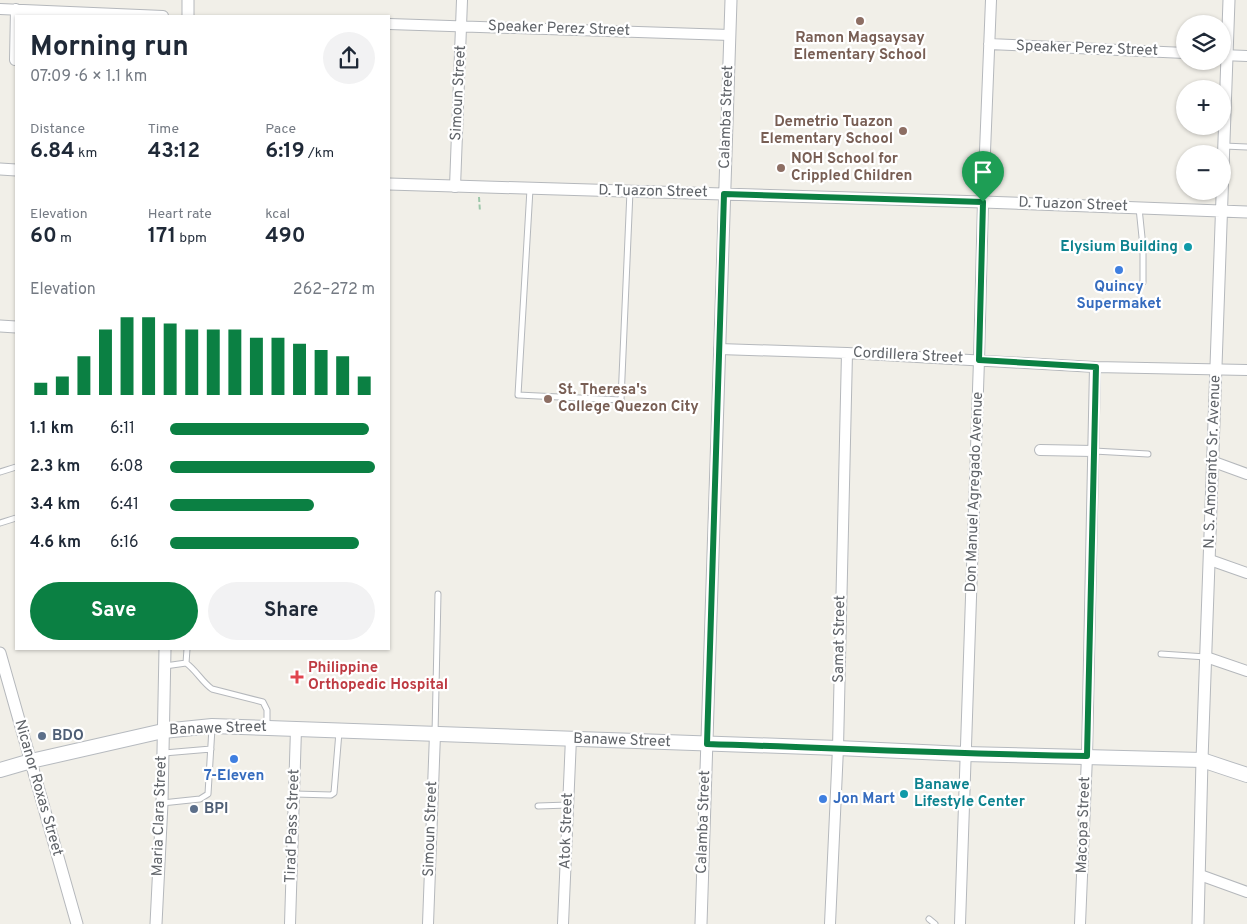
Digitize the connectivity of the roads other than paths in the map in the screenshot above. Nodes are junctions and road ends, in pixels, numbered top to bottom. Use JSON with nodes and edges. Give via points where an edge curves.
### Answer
{"nodes":[{"id":1,"x":188,"y":0,"type":"edge"},
{"id":2,"x":462,"y":0,"type":"edge"},
{"id":3,"x":732,"y":0,"type":"edge"},
{"id":4,"x":991,"y":0,"type":"edge"},
{"id":5,"x":1229,"y":0,"type":"edge"},
{"id":6,"x":0,"y":9,"type":"edge"},
{"id":7,"x":16,"y":9,"type":"junction"},
{"id":8,"x":16,"y":15,"type":"edge"},
{"id":9,"x":142,"y":15,"type":"edge"},
{"id":10,"x":188,"y":15,"type":"edge"},
{"id":11,"x":1228,"y":15,"type":"edge"},
{"id":12,"x":390,"y":24,"type":"edge"},
{"id":13,"x":462,"y":26,"type":"junction"},
{"id":14,"x":730,"y":35,"type":"junction"},
{"id":15,"x":988,"y":44,"type":"junction"},
{"id":16,"x":1176,"y":53,"type":"edge"},
{"id":17,"x":1231,"y":55,"type":"edge"},
{"id":18,"x":1247,"y":56,"type":"edge"},
{"id":19,"x":1225,"y":70,"type":"edge"},
{"id":20,"x":1224,"y":145,"type":"edge"},
{"id":21,"x":1231,"y":146,"type":"edge"},
{"id":22,"x":1247,"y":147,"type":"edge"},
{"id":23,"x":0,"y":169,"type":"edge"},
{"id":24,"x":15,"y":170,"type":"edge"},
{"id":25,"x":390,"y":184,"type":"edge"},
{"id":26,"x":455,"y":187,"type":"junction"},
{"id":27,"x":530,"y":189,"type":"junction"},
{"id":28,"x":630,"y":191,"type":"junction"},
{"id":29,"x":724,"y":194,"type":"junction"},
{"id":30,"x":1222,"y":200,"type":"edge"},
{"id":31,"x":983,"y":202,"type":"junction"},
{"id":32,"x":1139,"y":208,"type":"junction"},
{"id":33,"x":1222,"y":211,"type":"junction"},
{"id":34,"x":1247,"y":212,"type":"edge"},
{"id":35,"x":1143,"y":282,"type":"dead end"},
{"id":36,"x":0,"y":326,"type":"edge"},
{"id":37,"x":15,"y":327,"type":"edge"},
{"id":38,"x":719,"y":349,"type":"junction"},
{"id":39,"x":846,"y":353,"type":"junction"},
{"id":40,"x":979,"y":360,"type":"junction"},
{"id":41,"x":1096,"y":367,"type":"junction"},
{"id":42,"x":1216,"y":369,"type":"junction"},
{"id":43,"x":1247,"y":370,"type":"edge"},
{"id":44,"x":1040,"y":450,"type":"dead end"},
{"id":45,"x":1093,"y":451,"type":"junction"},
{"id":46,"x":1148,"y":454,"type":"dead end"},
{"id":47,"x":1214,"y":462,"type":"junction"},
{"id":48,"x":15,"y":467,"type":"edge"},
{"id":49,"x":0,"y":472,"type":"edge"},
{"id":50,"x":1247,"y":474,"type":"edge"},
{"id":51,"x":15,"y":518,"type":"edge"},
{"id":52,"x":0,"y":524,"type":"edge"},
{"id":53,"x":1210,"y":560,"type":"junction"},
{"id":54,"x":1247,"y":574,"type":"edge"},
{"id":55,"x":438,"y":594,"type":"dead end"},
{"id":56,"x":165,"y":650,"type":"edge"},
{"id":57,"x":187,"y":650,"type":"edge"},
{"id":58,"x":0,"y":653,"type":"edge"},
{"id":59,"x":1161,"y":654,"type":"dead end"},
{"id":60,"x":1206,"y":657,"type":"junction"},
{"id":61,"x":186,"y":663,"type":"junction"},
{"id":62,"x":164,"y":666,"type":"junction"},
{"id":63,"x":1247,"y":671,"type":"edge"},
{"id":64,"x":212,"y":726,"type":"junction"},
{"id":65,"x":267,"y":727,"type":"junction"},
{"id":66,"x":296,"y":729,"type":"junction"},
{"id":67,"x":340,"y":730,"type":"junction"},
{"id":68,"x":163,"y":731,"type":"junction"},
{"id":69,"x":435,"y":734,"type":"junction"},
{"id":70,"x":571,"y":738,"type":"junction"},
{"id":71,"x":707,"y":744,"type":"junction"},
{"id":72,"x":838,"y":748,"type":"junction"},
{"id":73,"x":211,"y":749,"type":"junction"},
{"id":74,"x":163,"y":753,"type":"junction"},
{"id":75,"x":965,"y":754,"type":"junction"},
{"id":76,"x":1087,"y":756,"type":"junction"},
{"id":77,"x":1202,"y":760,"type":"junction"},
{"id":78,"x":31,"y":761,"type":"junction"},
{"id":79,"x":0,"y":770,"type":"edge"},
{"id":80,"x":1247,"y":775,"type":"edge"},
{"id":81,"x":295,"y":794,"type":"junction"},
{"id":82,"x":162,"y":804,"type":"junction"},
{"id":83,"x":568,"y":805,"type":"junction"},
{"id":84,"x":538,"y":806,"type":"dead end"},
{"id":85,"x":1200,"y":875,"type":"junction"},
{"id":86,"x":1247,"y":892,"type":"edge"},
{"id":87,"x":929,"y":919,"type":"dead end"},
{"id":88,"x":77,"y":924,"type":"edge"},
{"id":89,"x":156,"y":924,"type":"edge"},
{"id":90,"x":290,"y":924,"type":"edge"},
{"id":91,"x":428,"y":924,"type":"edge"},
{"id":92,"x":563,"y":924,"type":"edge"},
{"id":93,"x":701,"y":924,"type":"edge"},
{"id":94,"x":830,"y":924,"type":"edge"},
{"id":95,"x":935,"y":924,"type":"edge"},
{"id":96,"x":960,"y":924,"type":"edge"},
{"id":97,"x":1080,"y":924,"type":"edge"},
{"id":98,"x":1198,"y":924,"type":"edge"}],
"edges":[{"from":1,"to":10,"type":"street"},
{"from":2,"to":13,"type":"street","name":"Simoun Street"},
{"from":3,"to":14,"type":"street","name":"Calamba Street"},
{"from":4,"to":15,"type":"street","name":"Don Manuel Agregado Avenue"},
{"from":5,"to":11,"type":"street","name":"N. S. Amoranto Sr. Avenue"},
{"from":6,"to":7,"type":"street"},
{"from":7,"to":8,"type":"street"},
{"from":7,"to":9,"type":"street"},
{"from":12,"to":13,"type":"street","name":"Speaker Perez Street"},
{"from":13,"to":14,"type":"street","name":"Speaker Perez Street"},
{"from":13,"to":26,"type":"street","name":"Simoun Street"},
{"from":14,"to":29,"type":"street","name":"Calamba Street"},
{"from":15,"to":16,"type":"street","name":"Speaker Perez Street"},
{"from":15,"to":31,"type":"street","name":"Don Manuel Agregado Avenue"},
{"from":17,"to":18,"type":"street"},
{"from":19,"to":20,"type":"street","name":"N. S. Amoranto Sr. Avenue"},
{"from":21,"to":22,"type":"lane"},
{"from":23,"to":24,"type":"street"},
{"from":25,"to":26,"type":"street","name":"D. Tuazon Street"},
{"from":26,"to":27,"type":"street","name":"D. Tuazon Street"},
{"from":27,"to":28,"type":"street","name":"D. Tuazon Street"},
{"from":27,"to":28,"type":"lane","via":[[518,395],[621,400]]},
{"from":28,"to":29,"type":"street","name":"D. Tuazon Street"},
{"from":29,"to":31,"type":"street","name":"D. Tuazon Street"},
{"from":29,"to":38,"type":"street","name":"Calamba Street"},
{"from":30,"to":33,"type":"street","name":"N. S. Amoranto Sr. Avenue"},
{"from":31,"to":32,"type":"street","name":"D. Tuazon Street"},
{"from":31,"to":40,"type":"street","name":"Don Manuel Agregado Avenue"},
{"from":32,"to":33,"type":"street","name":"D. Tuazon Street"},
{"from":32,"to":35,"type":"lane"},
{"from":33,"to":34,"type":"street","name":"D. Tuazon Street"},
{"from":33,"to":42,"type":"street","name":"N. S. Amoranto Sr. Avenue"},
{"from":36,"to":37,"type":"street"},
{"from":38,"to":39,"type":"street","name":"Cordillera Street"},
{"from":38,"to":71,"type":"street","name":"Calamba Street"},
{"from":39,"to":40,"type":"street","name":"Cordillera Street"},
{"from":39,"to":72,"type":"street","name":"Samat Street"},
{"from":40,"to":41,"type":"street","name":"Cordillera Street"},
{"from":40,"to":75,"type":"street","name":"Don Manuel Agregado Avenue"},
{"from":41,"to":42,"type":"street","name":"Cordillera Street"},
{"from":41,"to":45,"type":"street","name":"Macopa Street"},
{"from":42,"to":43,"type":"street","name":"Cordillera Street"},
{"from":42,"to":47,"type":"street","name":"N. S. Amoranto Sr. Avenue"},
{"from":44,"to":45,"type":"street"},
{"from":45,"to":46,"type":"lane"},
{"from":45,"to":76,"type":"street","name":"Macopa Street"},
{"from":47,"to":50,"type":"street"},
{"from":47,"to":53,"type":"street","name":"N. S. Amoranto Sr. Avenue"},
{"from":48,"to":49,"type":"lane"},
{"from":51,"to":52,"type":"lane"},
{"from":53,"to":54,"type":"street"},
{"from":53,"to":60,"type":"street","name":"N. S. Amoranto Sr. Avenue"},
{"from":55,"to":69,"type":"lane"},
{"from":56,"to":62,"type":"street","name":"Maria Clara Street"},
{"from":57,"to":61,"type":"lane"},
{"from":58,"to":78,"type":"street","name":"Nicanor Roxas Street"},
{"from":59,"to":60,"type":"lane"},
{"from":60,"to":63,"type":"street"},
{"from":60,"to":77,"type":"street","name":"N. S. Amoranto Sr. Avenue"},
{"from":61,"to":62,"type":"lane"},
{"from":61,"to":65,"type":"lane","via":[[212,689],[263,702],[267,710]]},
{"from":62,"to":68,"type":"street","name":"Maria Clara Street"},
{"from":64,"to":65,"type":"main road","name":"Banawe Street"},
{"from":64,"to":68,"type":"main road","name":"Banawe Street"},
{"from":64,"to":73,"type":"lane"},
{"from":65,"to":66,"type":"main road","name":"Banawe Street"},
{"from":66,"to":67,"type":"main road","name":"Banawe Street"},
{"from":66,"to":81,"type":"street","name":"Tirad Pass Street"},
{"from":67,"to":69,"type":"main road","name":"Banawe Street"},
{"from":67,"to":81,"type":"lane","via":[[334,793],[330,796]]},
{"from":68,"to":74,"type":"street","name":"Maria Clara Street"},
{"from":68,"to":78,"type":"main road","name":"Banawe Street"},
{"from":69,"to":70,"type":"main road","name":"Banawe Street"},
{"from":69,"to":91,"type":"street","name":"Simoun Street"},
{"from":70,"to":71,"type":"main road","name":"Banawe Street"},
{"from":70,"to":83,"type":"street","name":"Atok Street"},
{"from":71,"to":72,"type":"main road","name":"Banawe Street"},
{"from":71,"to":93,"type":"street","name":"Calamba Street"},
{"from":72,"to":75,"type":"main road","name":"Banawe Street"},
{"from":72,"to":94,"type":"street","name":"Samat Street"},
{"from":73,"to":74,"type":"lane"},
{"from":73,"to":82,"type":"lane","via":[[206,797]]},
{"from":74,"to":82,"type":"street","name":"Maria Clara Street"},
{"from":75,"to":76,"type":"main road","name":"Banawe Street"},
{"from":75,"to":96,"type":"street","name":"Don Manuel Agregado Avenue"},
{"from":76,"to":77,"type":"main road","name":"Banawe Street"},
{"from":76,"to":97,"type":"street","name":"Macopa Street"},
{"from":77,"to":80,"type":"main road","name":"Banawe Street"},
{"from":77,"to":85,"type":"street","name":"N. S. Amoranto Sr. Avenue"},
{"from":78,"to":79,"type":"main road","name":"Banawe Street"},
{"from":78,"to":88,"type":"street","name":"Nicanor Roxas Street"},
{"from":81,"to":90,"type":"street","name":"Tirad Pass Street"},
{"from":82,"to":89,"type":"street","name":"Maria Clara Street"},
{"from":83,"to":84,"type":"lane"},
{"from":83,"to":92,"type":"street","name":"Atok Street"},
{"from":85,"to":86,"type":"street"},
{"from":85,"to":98,"type":"street","name":"N. S. Amoranto Sr. Avenue"},
{"from":87,"to":95,"type":"lane"}]}
